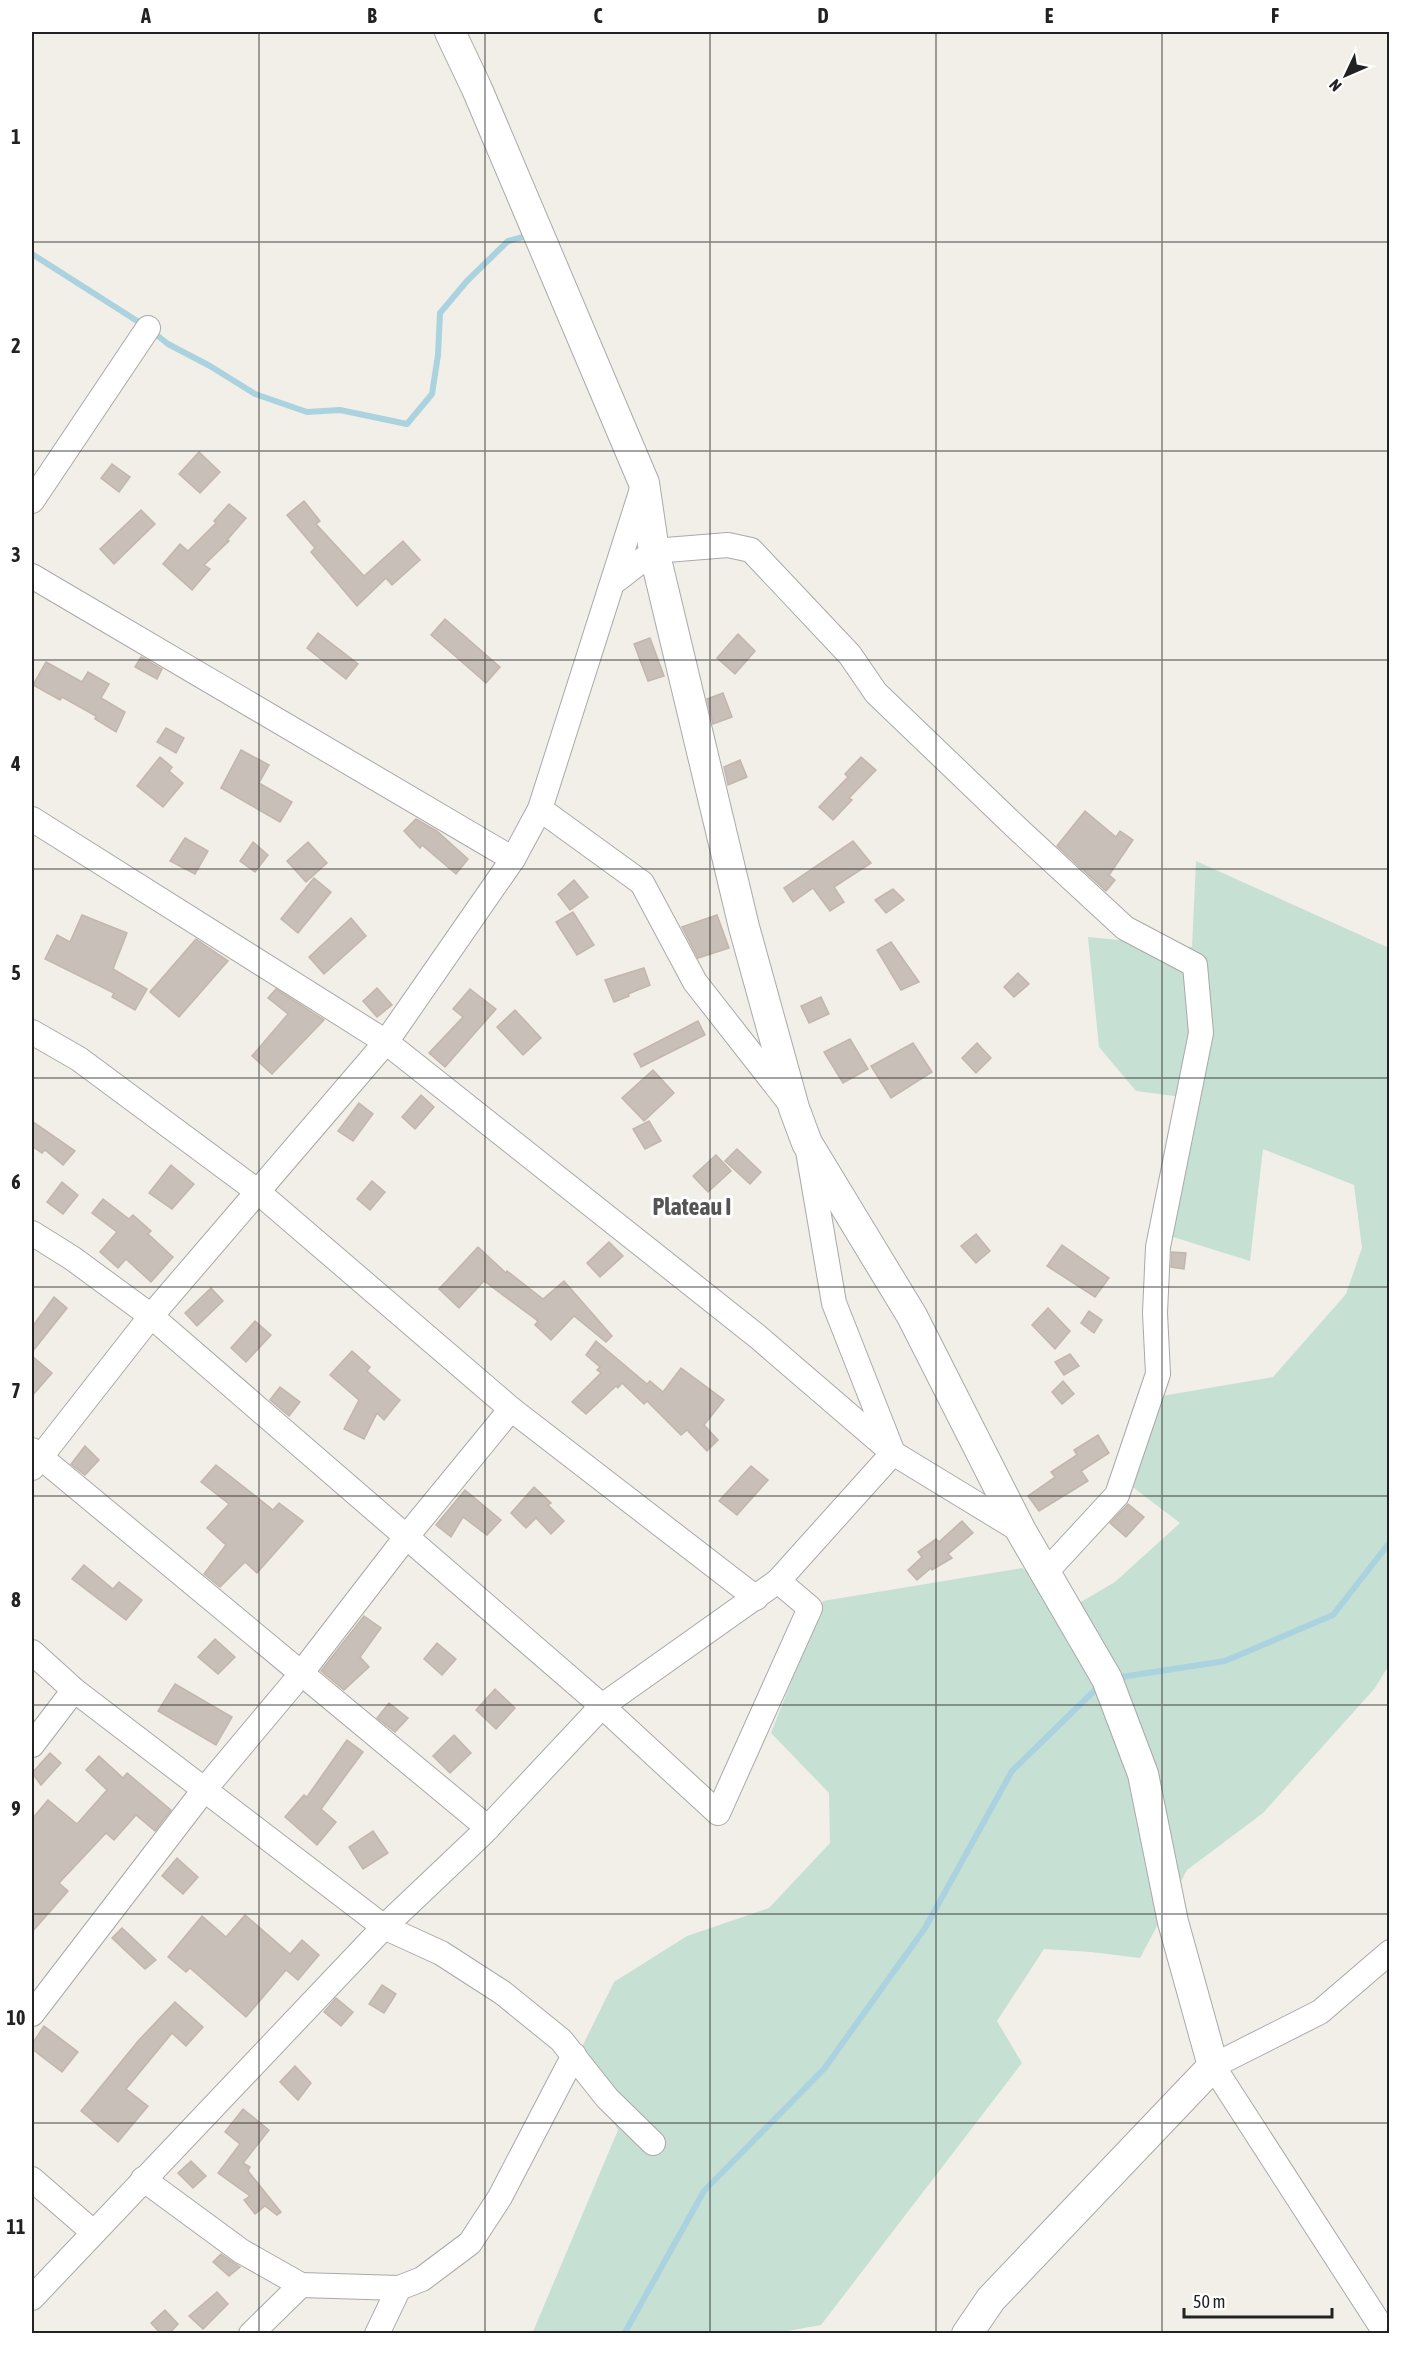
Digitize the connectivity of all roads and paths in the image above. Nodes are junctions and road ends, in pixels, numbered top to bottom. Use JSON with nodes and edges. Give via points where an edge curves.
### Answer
{"nodes":[{"id":1,"x":450,"y":32,"type":"edge"},
{"id":2,"x":148,"y":328,"type":"dead end"},
{"id":3,"x":644,"y":483,"type":"junction"},
{"id":4,"x":32,"y":501,"type":"edge"},
{"id":5,"x":654,"y":551,"type":"junction"},
{"id":6,"x":32,"y":576,"type":"edge"},
{"id":7,"x":614,"y":582,"type":"junction"},
{"id":8,"x":540,"y":809,"type":"junction"},
{"id":9,"x":32,"y":819,"type":"edge"},
{"id":10,"x":513,"y":859,"type":"junction"},
{"id":11,"x":32,"y":1032,"type":"edge"},
{"id":12,"x":386,"y":1042,"type":"junction"},
{"id":13,"x":794,"y":1108,"type":"junction"},
{"id":14,"x":807,"y":1143,"type":"junction"},
{"id":15,"x":257,"y":1191,"type":"junction"},
{"id":16,"x":32,"y":1233,"type":"edge"},
{"id":17,"x":151,"y":1316,"type":"junction"},
{"id":18,"x":511,"y":1409,"type":"junction"},
{"id":19,"x":893,"y":1453,"type":"junction"},
{"id":20,"x":34,"y":1458,"type":"edge"},
{"id":21,"x":1021,"y":1531,"type":"junction"},
{"id":22,"x":407,"y":1536,"type":"junction"},
{"id":23,"x":1046,"y":1573,"type":"junction"},
{"id":24,"x":778,"y":1581,"type":"junction"},
{"id":25,"x":756,"y":1598,"type":"junction"},
{"id":26,"x":32,"y":1652,"type":"edge"},
{"id":27,"x":300,"y":1674,"type":"junction"},
{"id":28,"x":74,"y":1690,"type":"junction"},
{"id":29,"x":602,"y":1706,"type":"junction"},
{"id":30,"x":32,"y":1744,"type":"edge"},
{"id":31,"x":204,"y":1790,"type":"junction"},
{"id":32,"x":488,"y":1828,"type":"junction"},
{"id":33,"x":384,"y":1927,"type":"junction"},
{"id":34,"x":1389,"y":1952,"type":"edge"},
{"id":35,"x":32,"y":2014,"type":"edge"},
{"id":36,"x":574,"y":2055,"type":"junction"},
{"id":37,"x":1213,"y":2066,"type":"junction"},
{"id":38,"x":653,"y":2143,"type":"dead end"},
{"id":39,"x":32,"y":2179,"type":"edge"},
{"id":40,"x":143,"y":2179,"type":"junction"},
{"id":41,"x":93,"y":2232,"type":"junction"},
{"id":42,"x":301,"y":2285,"type":"junction"},
{"id":43,"x":399,"y":2288,"type":"junction"},
{"id":44,"x":32,"y":2298,"type":"edge"},
{"id":45,"x":251,"y":2334,"type":"edge"},
{"id":46,"x":377,"y":2334,"type":"edge"},
{"id":47,"x":967,"y":2334,"type":"edge"},
{"id":48,"x":1386,"y":2334,"type":"edge"}],
"edges":[{"from":1,"to":3,"type":"street"},
{"from":2,"to":4,"type":"street"},
{"from":3,"to":5,"type":"street"},
{"from":3,"to":7,"type":"street"},
{"from":5,"to":7,"type":"street"},
{"from":5,"to":13,"type":"street","via":[[744,927]]},
{"from":5,"to":23,"type":"street","via":[[728,545],[751,550],[850,655],[876,693],[1020,831],[1125,928],[1195,965],[1201,1034],[1158,1247],[1158,1374],[1117,1496]]},
{"from":6,"to":10,"type":"street"},
{"from":7,"to":8,"type":"street"},
{"from":8,"to":10,"type":"street"},
{"from":8,"to":13,"type":"street","via":[[642,883],[695,982]]},
{"from":9,"to":12,"type":"street"},
{"from":10,"to":12,"type":"street"},
{"from":11,"to":15,"type":"street","via":[[79,1059]]},
{"from":12,"to":15,"type":"street"},
{"from":12,"to":19,"type":"street","via":[[757,1336]]},
{"from":13,"to":14,"type":"street"},
{"from":14,"to":19,"type":"street","via":[[834,1303]]},
{"from":14,"to":21,"type":"street","via":[[912,1316]]},
{"from":15,"to":17,"type":"street"},
{"from":15,"to":18,"type":"street"},
{"from":16,"to":17,"type":"street"},
{"from":17,"to":20,"type":"street"},
{"from":17,"to":22,"type":"street"},
{"from":18,"to":22,"type":"street"},
{"from":18,"to":25,"type":"street"},
{"from":19,"to":21,"type":"street"},
{"from":19,"to":24,"type":"street"},
{"from":20,"to":27,"type":"street"},
{"from":21,"to":23,"type":"street"},
{"from":22,"to":27,"type":"street"},
{"from":22,"to":29,"type":"street"},
{"from":23,"to":37,"type":"street","via":[[1107,1679],[1143,1774],[1173,1922]]},
{"from":24,"to":25,"type":"street"},
{"from":24,"to":29,"type":"street","via":[[810,1608],[718,1814]]},
{"from":25,"to":29,"type":"street"},
{"from":26,"to":28,"type":"street"},
{"from":27,"to":31,"type":"street"},
{"from":27,"to":32,"type":"street"},
{"from":28,"to":30,"type":"street"},
{"from":28,"to":31,"type":"street"},
{"from":29,"to":32,"type":"street"},
{"from":31,"to":33,"type":"street"},
{"from":31,"to":35,"type":"street"},
{"from":32,"to":33,"type":"street"},
{"from":33,"to":36,"type":"street","via":[[441,1953],[503,1993]]},
{"from":33,"to":40,"type":"street"},
{"from":34,"to":37,"type":"street","via":[[1320,2012]]},
{"from":36,"to":38,"type":"street","via":[[607,2098]]},
{"from":36,"to":43,"type":"street","via":[[500,2197],[470,2243],[422,2279]]},
{"from":37,"to":47,"type":"street","via":[[991,2299]]},
{"from":37,"to":48,"type":"street"},
{"from":39,"to":41,"type":"street"},
{"from":40,"to":41,"type":"street"},
{"from":40,"to":42,"type":"street","via":[[242,2251]]},
{"from":41,"to":44,"type":"street"},
{"from":42,"to":43,"type":"street"},
{"from":42,"to":45,"type":"street"},
{"from":43,"to":46,"type":"street"}]}
